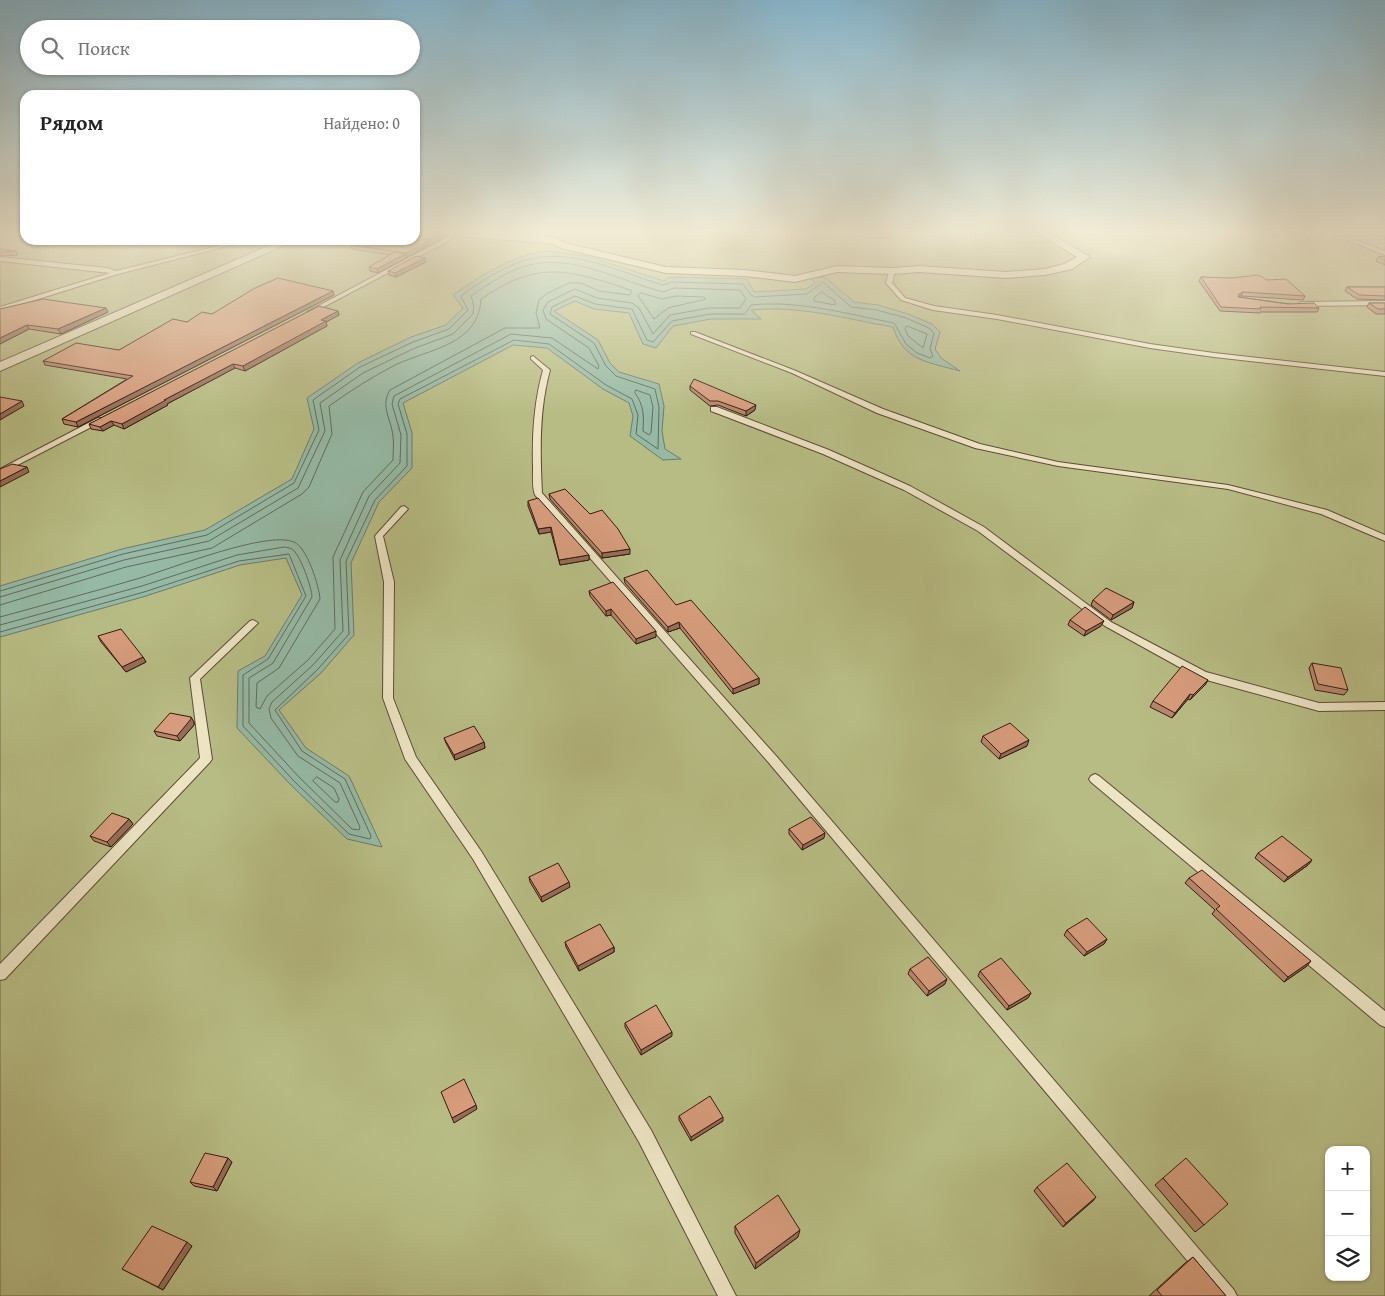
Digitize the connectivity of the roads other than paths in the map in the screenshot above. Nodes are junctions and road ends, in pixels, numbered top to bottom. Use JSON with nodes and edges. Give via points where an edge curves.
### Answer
{"nodes":[{"id":1,"x":47,"y":293,"type":"edge"},
{"id":2,"x":168,"y":293,"type":"edge"},
{"id":3,"x":344,"y":293,"type":"edge"},
{"id":4,"x":898,"y":293,"type":"edge"},
{"id":5,"x":1385,"y":303,"type":"edge"},
{"id":6,"x":1296,"y":304,"type":"edge"},
{"id":7,"x":0,"y":309,"type":"edge"},
{"id":8,"x":305,"y":314,"type":"edge"},
{"id":9,"x":693,"y":332,"type":"dead end"},
{"id":10,"x":533,"y":358,"type":"dead end"},
{"id":11,"x":0,"y":367,"type":"edge"},
{"id":12,"x":1385,"y":374,"type":"edge"},
{"id":13,"x":714,"y":409,"type":"edge"},
{"id":14,"x":112,"y":414,"type":"edge"},
{"id":15,"x":0,"y":472,"type":"edge"},
{"id":16,"x":404,"y":509,"type":"dead end"},
{"id":17,"x":1385,"y":538,"type":"edge"},
{"id":18,"x":253,"y":623,"type":"dead end"},
{"id":19,"x":1385,"y":706,"type":"edge"},
{"id":20,"x":1095,"y":779,"type":"dead end"},
{"id":21,"x":0,"y":974,"type":"edge"},
{"id":22,"x":1385,"y":1020,"type":"edge"},
{"id":23,"x":727,"y":1296,"type":"edge"},
{"id":24,"x":1228,"y":1296,"type":"edge"}],
"edges":[{"from":1,"to":7,"type":"lane"},
{"from":2,"to":11,"type":"street"},
{"from":3,"to":8,"type":"lane"},
{"from":4,"to":12,"type":"lane","via":[[903,299],[933,308],[1150,346]]},
{"from":5,"to":6,"type":"lane"},
{"from":9,"to":17,"type":"lane","via":[[880,411],[978,446],[1058,464],[1228,487],[1324,512]]},
{"from":10,"to":24,"type":"lane","via":[[547,370],[540,391],[536,467],[538,493],[780,767]]},
{"from":13,"to":19,"type":"lane","via":[[826,452],[907,488],[981,530],[1108,624],[1203,675],[1319,707]]},
{"from":14,"to":15,"type":"lane"},
{"from":16,"to":23,"type":"lane","via":[[379,536],[389,582],[388,698],[411,758],[477,855],[646,1136]]},
{"from":18,"to":21,"type":"lane","via":[[195,678],[206,759]]},
{"from":20,"to":22,"type":"lane"}]}
